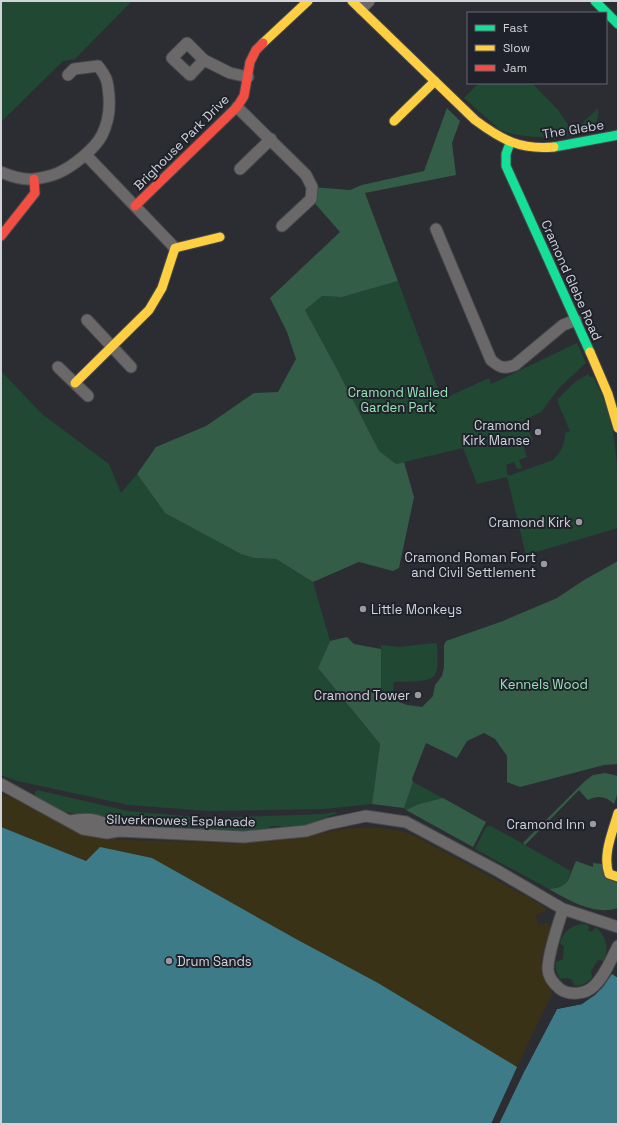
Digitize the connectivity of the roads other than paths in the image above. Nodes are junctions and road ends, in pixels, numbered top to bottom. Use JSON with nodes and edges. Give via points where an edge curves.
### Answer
{"nodes":[{"id":1,"x":308,"y":1,"type":"edge"},
{"id":2,"x":352,"y":1,"type":"edge"},
{"id":3,"x":369,"y":1,"type":"edge"},
{"id":4,"x":596,"y":2,"type":"edge"},
{"id":5,"x":360,"y":9,"type":"junction"},
{"id":6,"x":606,"y":12,"type":"edge"},
{"id":7,"x":607,"y":13,"type":"edge"},
{"id":8,"x":618,"y":24,"type":"edge"},
{"id":9,"x":204,"y":60,"type":"dead end"},
{"id":10,"x":68,"y":75,"type":"dead end"},
{"id":11,"x":248,"y":77,"type":"junction"},
{"id":12,"x":435,"y":81,"type":"junction"},
{"id":13,"x":237,"y":107,"type":"junction"},
{"id":14,"x":394,"y":121,"type":"dead end"},
{"id":15,"x":618,"y":135,"type":"edge"},
{"id":16,"x":271,"y":139,"type":"junction"},
{"id":17,"x":510,"y":142,"type":"junction"},
{"id":18,"x":86,"y":155,"type":"junction"},
{"id":19,"x":240,"y":170,"type":"dead end"},
{"id":20,"x":1,"y":172,"type":"edge"},
{"id":21,"x":34,"y":179,"type":"junction"},
{"id":22,"x":136,"y":206,"type":"junction"},
{"id":23,"x":282,"y":226,"type":"dead end"},
{"id":24,"x":436,"y":229,"type":"dead end"},
{"id":25,"x":1,"y":236,"type":"edge"},
{"id":26,"x":220,"y":237,"type":"dead end"},
{"id":27,"x":176,"y":248,"type":"junction"},
{"id":28,"x":87,"y":320,"type":"dead end"},
{"id":29,"x":576,"y":320,"type":"junction"},
{"id":30,"x":112,"y":346,"type":"junction"},
{"id":31,"x":58,"y":367,"type":"dead end"},
{"id":32,"x":131,"y":367,"type":"dead end"},
{"id":33,"x":75,"y":383,"type":"junction"},
{"id":34,"x":88,"y":396,"type":"dead end"},
{"id":35,"x":618,"y":428,"type":"edge"},
{"id":36,"x":1,"y":784,"type":"edge"},
{"id":37,"x":618,"y":814,"type":"edge"},
{"id":38,"x":618,"y":877,"type":"edge"},
{"id":39,"x":563,"y":909,"type":"junction"},
{"id":40,"x":618,"y":927,"type":"edge"},
{"id":41,"x":618,"y":946,"type":"edge"}],
"edges":[{"from":1,"to":11,"type":"street","name":"Brighouse Park Drive","via":[[256,50],[250,62]]},
{"from":2,"to":5,"type":"street","name":"The Glebe"},
{"from":3,"to":5,"type":"street"},
{"from":4,"to":6,"type":"street"},
{"from":5,"to":12,"type":"street","name":"The Glebe"},
{"from":7,"to":8,"type":"street"},
{"from":9,"to":11,"type":"street","via":[[230,73]]},
{"from":10,"to":18,"type":"street","via":[[74,69],[98,66],[108,81],[110,111],[102,136]]},
{"from":11,"to":13,"type":"street","name":"Brighouse Park Drive","via":[[244,96]]},
{"from":12,"to":14,"type":"street"},
{"from":12,"to":17,"type":"street","name":"The Glebe","via":[[482,126]]},
{"from":13,"to":16,"type":"street"},
{"from":13,"to":22,"type":"street","name":"Brighouse Park Drive"},
{"from":15,"to":17,"type":"street","name":"The Glebe","via":[[558,147],[526,147]]},
{"from":16,"to":19,"type":"street"},
{"from":16,"to":23,"type":"street","via":[[306,175],[312,187],[310,199]]},
{"from":17,"to":29,"type":"street","name":"Cramond Glebe Road","via":[[505,154],[506,166]]},
{"from":18,"to":21,"type":"street","via":[[58,173]]},
{"from":18,"to":22,"type":"street"},
{"from":20,"to":21,"type":"street","via":[[18,178]]},
{"from":21,"to":25,"type":"street","via":[[35,193]]},
{"from":22,"to":27,"type":"street"},
{"from":24,"to":29,"type":"street","via":[[491,360],[498,367],[508,368],[515,365],[563,325]]},
{"from":26,"to":27,"type":"street"},
{"from":27,"to":30,"type":"street","via":[[156,301]]},
{"from":28,"to":30,"type":"street"},
{"from":29,"to":35,"type":"street","name":"Cramond Glebe Road","via":[[608,394]]},
{"from":30,"to":32,"type":"street"},
{"from":30,"to":33,"type":"street"},
{"from":31,"to":33,"type":"street"},
{"from":33,"to":34,"type":"street"},
{"from":36,"to":39,"type":"street","name":"Silverknowes Esplanade","via":[[70,821],[97,821],[119,831],[244,837],[306,831],[366,816],[406,822]]},
{"from":37,"to":38,"type":"street","via":[[606,867],[609,874]]},
{"from":39,"to":40,"type":"street","name":"Silverknowes Esplanade"},
{"from":39,"to":41,"type":"street","via":[[548,970],[552,982],[562,990],[582,993],[594,986]]}]}
